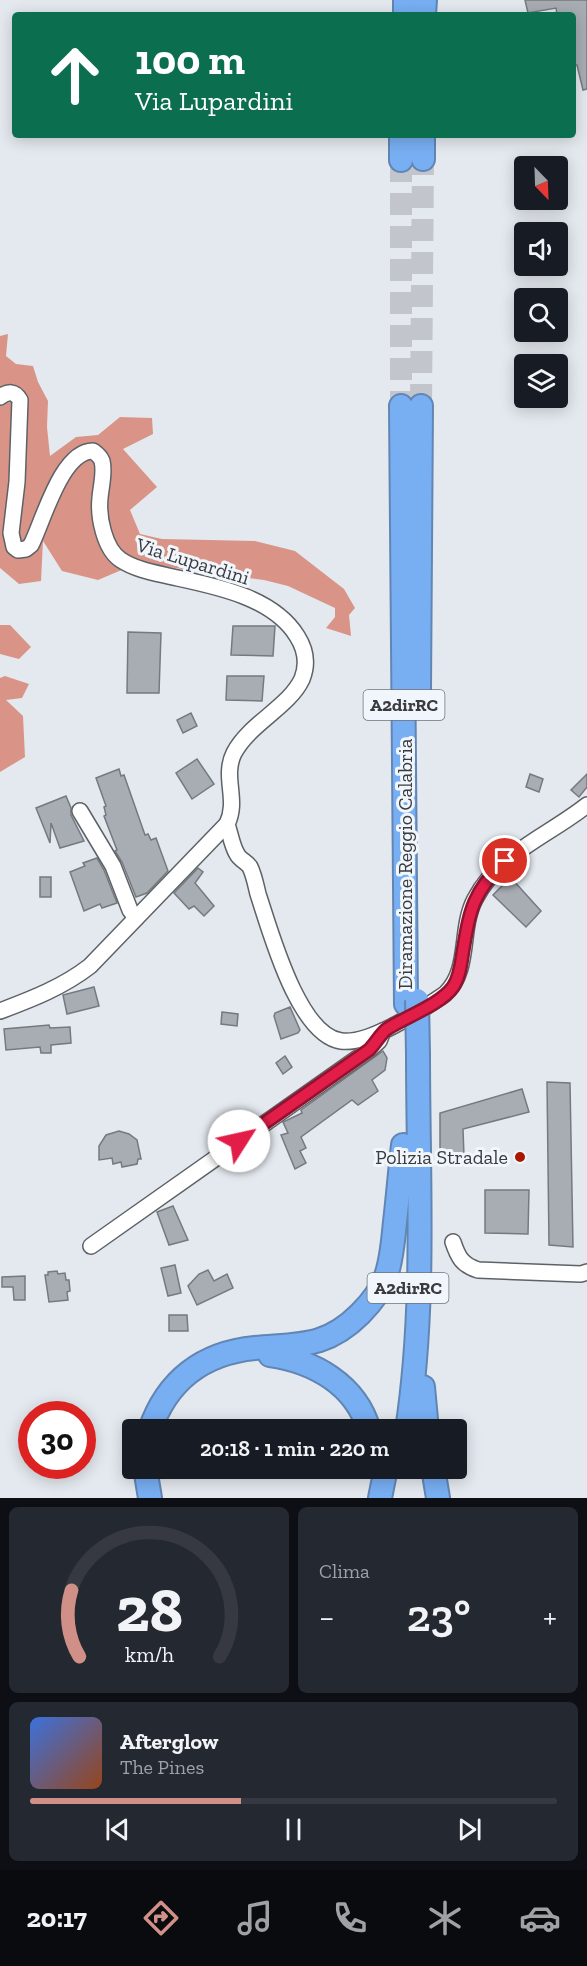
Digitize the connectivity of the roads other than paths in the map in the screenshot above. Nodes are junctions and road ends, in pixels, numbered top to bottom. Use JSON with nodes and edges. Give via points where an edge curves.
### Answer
{"nodes":[{"id":1,"x":401,"y":138,"type":"edge"},
{"id":2,"x":423,"y":138,"type":"edge"},
{"id":3,"x":423,"y":159,"type":"tunnel mouth"},
{"id":4,"x":401,"y":160,"type":"tunnel mouth"},
{"id":5,"x":0,"y":397,"type":"edge"},
{"id":6,"x":411,"y":406,"type":"tunnel mouth"},
{"id":7,"x":587,"y":805,"type":"edge"},
{"id":8,"x":80,"y":810,"type":"dead end"},
{"id":9,"x":227,"y":824,"type":"junction"},
{"id":10,"x":136,"y":918,"type":"junction"},
{"id":11,"x":0,"y":1011,"type":"edge"},
{"id":12,"x":383,"y":1031,"type":"junction"},
{"id":13,"x":411,"y":1055,"type":"junction"},
{"id":14,"x":403,"y":1145,"type":"junction"},
{"id":15,"x":453,"y":1242,"type":"dead end"},
{"id":16,"x":91,"y":1246,"type":"dead end"},
{"id":17,"x":587,"y":1272,"type":"edge"},
{"id":18,"x":419,"y":1314,"type":"junction"},
{"id":19,"x":232,"y":1351,"type":"junction"},
{"id":20,"x":155,"y":1419,"type":"edge"},
{"id":21,"x":366,"y":1419,"type":"edge"},
{"id":22,"x":395,"y":1419,"type":"edge"},
{"id":23,"x":409,"y":1419,"type":"edge"},
{"id":24,"x":425,"y":1419,"type":"edge"},
{"id":25,"x":147,"y":1479,"type":"edge"},
{"id":26,"x":375,"y":1479,"type":"edge"},
{"id":27,"x":384,"y":1479,"type":"edge"},
{"id":28,"x":399,"y":1479,"type":"edge"},
{"id":29,"x":434,"y":1479,"type":"edge"},
{"id":30,"x":150,"y":1498,"type":"edge"},
{"id":31,"x":375,"y":1498,"type":"edge"},
{"id":32,"x":380,"y":1498,"type":"edge"},
{"id":33,"x":396,"y":1498,"type":"edge"},
{"id":34,"x":438,"y":1498,"type":"edge"}],
"edges":[{"from":1,"to":4,"type":"highway"},
{"from":2,"to":3,"type":"highway"},
{"from":5,"to":9,"type":"street","name":"Via Lupardini","via":[[11,392],[20,400],[11,533],[14,547],[18,550],[31,545],[63,475],[80,454],[93,451],[102,460],[101,519],[108,543],[120,560],[154,573],[223,587],[279,614],[302,645],[306,669],[300,683],[262,719],[234,754],[229,779],[232,813]]},
{"from":6,"to":13,"type":"highway","name":"Diramazione Reggio Calabria","number":"A2dirRC"},
{"from":7,"to":12,"type":"street","name":"Via Lupardini","via":[[520,849],[492,873],[473,901],[453,987]]},
{"from":8,"to":10,"type":"street","via":[[113,866]]},
{"from":9,"to":10,"type":"street"},
{"from":9,"to":12,"type":"street","name":"Via Lupardini","via":[[238,855],[250,866],[279,959],[312,1020],[322,1032],[340,1041]]},
{"from":10,"to":11,"type":"street","via":[[73,979]]},
{"from":12,"to":16,"type":"street","via":[[369,1050]]},
{"from":13,"to":14,"type":"highway","name":"Diramazione Reggio Calabria"},
{"from":13,"to":18,"type":"highway","name":"Diramazione Reggio Calabria","number":"A2dirRC"},
{"from":14,"to":19,"type":"highway","via":[[391,1257],[386,1277],[366,1308],[352,1322],[324,1338],[289,1347]]},
{"from":14,"to":22,"type":"highway","name":"Diramazione Reggio Calabria","number":"A2dirRC","via":[[408,1291],[404,1378]]},
{"from":15,"to":17,"type":"street","via":[[466,1267],[478,1270]]},
{"from":18,"to":23,"type":"highway","name":"Diramazione Reggio Calabria","number":"A2dirRC"},
{"from":18,"to":24,"type":"highway"},
{"from":19,"to":20,"type":"highway","via":[[202,1363],[184,1376],[166,1397]]},
{"from":19,"to":21,"type":"highway","via":[[309,1364],[330,1376],[350,1395]]},
{"from":25,"to":30,"type":"highway"},
{"from":26,"to":31,"type":"highway"},
{"from":27,"to":32,"type":"highway"},
{"from":28,"to":33,"type":"highway"},
{"from":29,"to":34,"type":"highway"}]}
